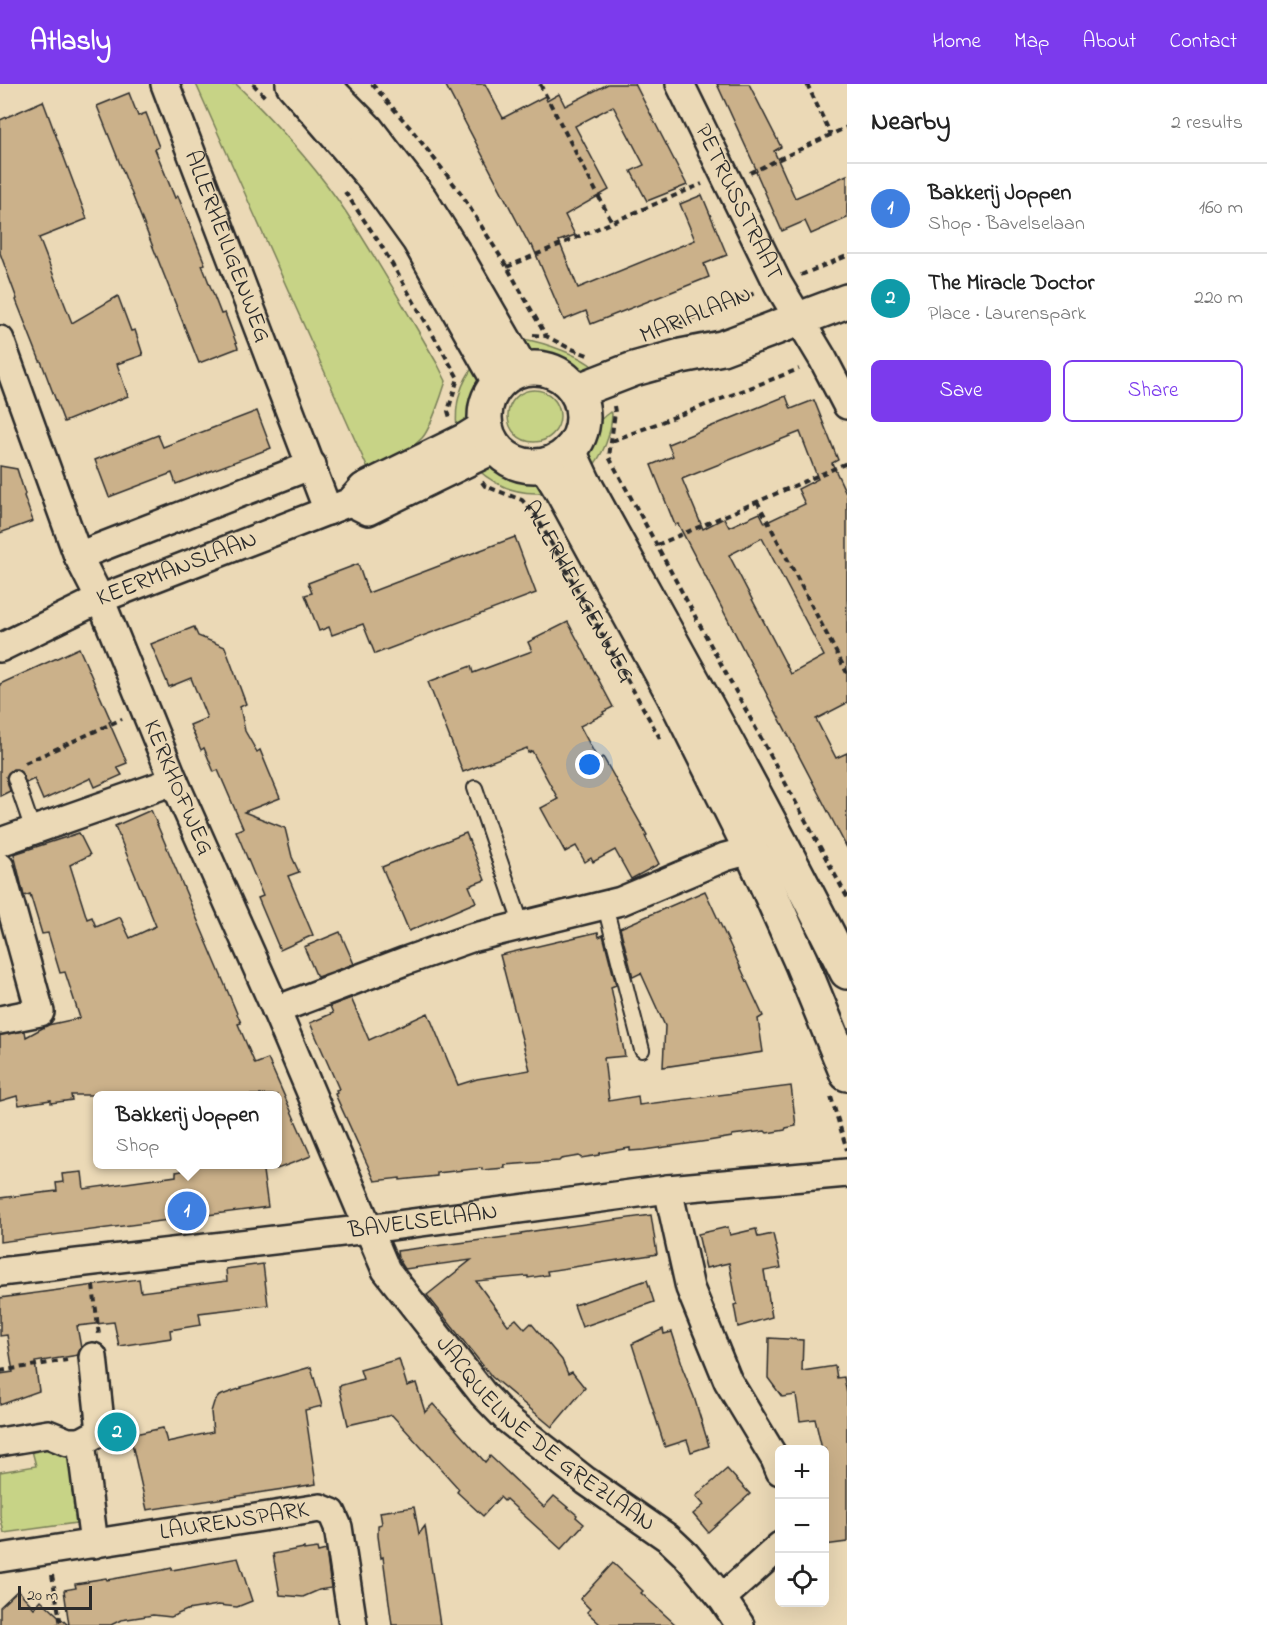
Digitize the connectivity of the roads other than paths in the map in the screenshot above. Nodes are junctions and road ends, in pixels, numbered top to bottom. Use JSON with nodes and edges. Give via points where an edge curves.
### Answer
{"nodes":[{"id":1,"x":165,"y":84,"type":"edge"},
{"id":2,"x":322,"y":84,"type":"edge"},
{"id":3,"x":680,"y":84,"type":"edge"},
{"id":4,"x":280,"y":92,"type":"edge"},
{"id":5,"x":847,"y":301,"type":"edge"},
{"id":6,"x":799,"y":319,"type":"junction"},
{"id":7,"x":0,"y":340,"type":"edge"},
{"id":8,"x":510,"y":375,"type":"junction"},
{"id":9,"x":591,"y":401,"type":"junction"},
{"id":10,"x":847,"y":405,"type":"edge"},
{"id":11,"x":491,"y":436,"type":"junction"},
{"id":12,"x":558,"y":458,"type":"junction"},
{"id":13,"x":312,"y":465,"type":"junction"},
{"id":14,"x":339,"y":506,"type":"junction"},
{"id":15,"x":78,"y":556,"type":"junction"},
{"id":16,"x":99,"y":599,"type":"junction"},
{"id":17,"x":2,"y":642,"type":"edge"},
{"id":18,"x":15,"y":778,"type":"road end"},
{"id":19,"x":174,"y":781,"type":"junction"},
{"id":20,"x":475,"y":788,"type":"dead end"},
{"id":21,"x":33,"y":830,"type":"junction"},
{"id":22,"x":0,"y":842,"type":"edge"},
{"id":23,"x":751,"y":850,"type":"junction"},
{"id":24,"x":0,"y":867,"type":"edge"},
{"id":25,"x":605,"y":906,"type":"junction"},
{"id":26,"x":522,"y":926,"type":"junction"},
{"id":27,"x":847,"y":972,"type":"edge"},
{"id":28,"x":276,"y":1010,"type":"junction"},
{"id":29,"x":0,"y":1020,"type":"edge"},
{"id":30,"x":642,"y":1050,"type":"dead end"},
{"id":31,"x":838,"y":1083,"type":"edge"},
{"id":32,"x":847,"y":1173,"type":"edge"},
{"id":33,"x":668,"y":1189,"type":"junction"},
{"id":34,"x":368,"y":1229,"type":"junction"},
{"id":35,"x":0,"y":1272,"type":"edge"},
{"id":36,"x":93,"y":1356,"type":"road end"},
{"id":37,"x":0,"y":1442,"type":"edge"},
{"id":38,"x":81,"y":1442,"type":"junction"},
{"id":39,"x":775,"y":1459,"type":"edge"},
{"id":40,"x":94,"y":1544,"type":"junction"},
{"id":41,"x":775,"y":1550,"type":"edge"},
{"id":42,"x":0,"y":1558,"type":"edge"},
{"id":43,"x":722,"y":1598,"type":"junction"},
{"id":44,"x":353,"y":1625,"type":"edge"},
{"id":45,"x":740,"y":1625,"type":"edge"}],
"edges":[{"from":1,"to":13,"type":"street","name":"ALLERHEILIGENWEG"},
{"from":2,"to":8,"type":"main road","via":[[367,130],[420,199],[457,258]]},
{"from":3,"to":6,"type":"street","name":"PETRUSSTRAAT"},
{"from":4,"to":8,"type":"main road","via":[[375,179]]},
{"from":5,"to":6,"type":"main road","name":"MARIALAAN"},
{"from":6,"to":9,"type":"main road","name":"MARIALAAN","via":[[722,348],[634,369]]},
{"from":6,"to":10,"type":"street","name":"PETRUSSTRAAT"},
{"from":7,"to":15,"type":"street","name":"KERKHOFWEG"},
{"from":8,"to":9,"type":"main road","via":[[542,368],[562,376]]},
{"from":8,"to":11,"type":"main road","via":[[488,399],[484,420]]},
{"from":9,"to":12,"type":"main road","via":[[577,441]]},
{"from":11,"to":12,"type":"main road","via":[[505,457],[525,466]]},
{"from":11,"to":14,"type":"street","name":"KEERMANSLAAN","via":[[461,453],[363,487]]},
{"from":12,"to":23,"type":"main road","name":"ALLERHEILIGENWEG","via":[[563,493],[674,696]]},
{"from":12,"to":27,"type":"main road","via":[[584,483],[696,684]]},
{"from":13,"to":14,"type":"street","name":"ALLERHEILIGENWEG"},
{"from":13,"to":15,"type":"street"},
{"from":14,"to":16,"type":"street","name":"KEERMANSLAAN"},
{"from":15,"to":16,"type":"street","name":"KERKHOFWEG"},
{"from":16,"to":17,"type":"street","name":"KEERMANSLAAN"},
{"from":16,"to":19,"type":"street","name":"KERKHOFWEG"},
{"from":18,"to":21,"type":"lane"},
{"from":19,"to":21,"type":"street"},
{"from":19,"to":28,"type":"street","name":"KERKHOFWEG"},
{"from":20,"to":26,"type":"lane"},
{"from":21,"to":22,"type":"street"},
{"from":23,"to":25,"type":"street","via":[[725,856]]},
{"from":23,"to":31,"type":"main road","name":"ALLERHEILIGENWEG","via":[[802,964]]},
{"from":24,"to":29,"type":"street","via":[[40,1012]]},
{"from":25,"to":26,"type":"street"},
{"from":25,"to":30,"type":"lane"},
{"from":26,"to":28,"type":"street","via":[[405,960]]},
{"from":28,"to":34,"type":"street","name":"KERKHOFWEG"},
{"from":32,"to":33,"type":"street","name":"BAVELSELAAN"},
{"from":33,"to":34,"type":"street","name":"BAVELSELAAN"},
{"from":33,"to":39,"type":"street","via":[[690,1288],[728,1381]]},
{"from":34,"to":35,"type":"street","name":"BAVELSELAAN"},
{"from":34,"to":43,"type":"street","name":"JACQUELINE DE GREZLAAN","via":[[386,1270],[483,1394],[507,1419],[586,1481],[668,1538]]},
{"from":36,"to":38,"type":"street","via":[[101,1431]]},
{"from":37,"to":38,"type":"street","via":[[48,1434],[68,1442]]},
{"from":38,"to":40,"type":"street"},
{"from":40,"to":42,"type":"street","name":"LAURENSPARK"},
{"from":40,"to":44,"type":"street","name":"LAURENSPARK","via":[[320,1508],[332,1514],[338,1527]]},
{"from":41,"to":43,"type":"street"},
{"from":43,"to":45,"type":"street","name":"JACQUELINE DE GREZLAAN"}]}
